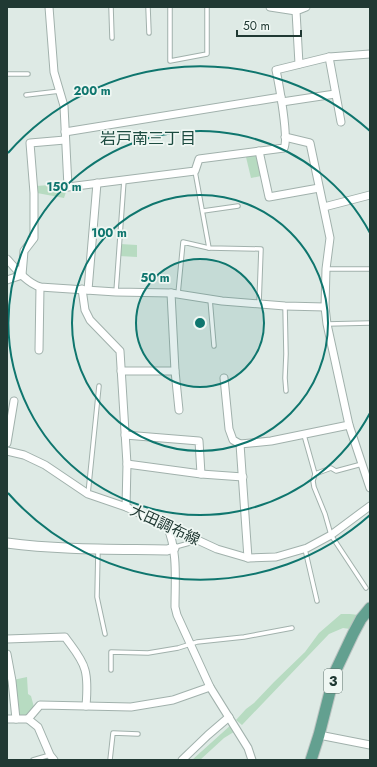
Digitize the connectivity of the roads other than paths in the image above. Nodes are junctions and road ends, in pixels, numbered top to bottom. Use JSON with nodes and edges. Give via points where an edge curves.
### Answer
{"nodes":[{"id":1,"x":49,"y":7,"type":"edge"},
{"id":2,"x":111,"y":7,"type":"edge"},
{"id":3,"x":148,"y":7,"type":"edge"},
{"id":4,"x":170,"y":7,"type":"edge"},
{"id":5,"x":207,"y":7,"type":"edge"},
{"id":6,"x":270,"y":7,"type":"edge"},
{"id":7,"x":306,"y":7,"type":"edge"},
{"id":8,"x":291,"y":10,"type":"edge"},
{"id":9,"x":149,"y":33,"type":"dead end"},
{"id":10,"x":112,"y":38,"type":"dead end"},
{"id":11,"x":370,"y":54,"type":"edge"},
{"id":12,"x":329,"y":57,"type":"junction"},
{"id":13,"x":299,"y":64,"type":"junction"},
{"id":14,"x":7,"y":74,"type":"edge"},
{"id":15,"x":28,"y":74,"type":"dead end"},
{"id":16,"x":60,"y":91,"type":"junction"},
{"id":17,"x":335,"y":94,"type":"junction"},
{"id":18,"x":26,"y":95,"type":"dead end"},
{"id":19,"x":281,"y":99,"type":"junction"},
{"id":20,"x":341,"y":122,"type":"dead end"},
{"id":21,"x":65,"y":136,"type":"junction"},
{"id":22,"x":285,"y":136,"type":"junction"},
{"id":23,"x":259,"y":150,"type":"junction"},
{"id":24,"x":195,"y":171,"type":"junction"},
{"id":25,"x":124,"y":180,"type":"junction"},
{"id":26,"x":97,"y":183,"type":"junction"},
{"id":27,"x":319,"y":188,"type":"junction"},
{"id":28,"x":370,"y":195,"type":"edge"},
{"id":29,"x":238,"y":206,"type":"dead end"},
{"id":30,"x":324,"y":207,"type":"junction"},
{"id":31,"x":203,"y":211,"type":"junction"},
{"id":32,"x":209,"y":248,"type":"junction"},
{"id":33,"x":7,"y":259,"type":"edge"},
{"id":34,"x":326,"y":269,"type":"junction"},
{"id":35,"x":370,"y":269,"type":"edge"},
{"id":36,"x":22,"y":275,"type":"junction"},
{"id":37,"x":7,"y":280,"type":"edge"},
{"id":38,"x":40,"y":287,"type":"junction"},
{"id":39,"x":85,"y":290,"type":"junction"},
{"id":40,"x":116,"y":292,"type":"junction"},
{"id":41,"x":174,"y":294,"type":"junction"},
{"id":42,"x":210,"y":299,"type":"junction"},
{"id":43,"x":260,"y":304,"type":"junction"},
{"id":44,"x":285,"y":306,"type":"junction"},
{"id":45,"x":325,"y":307,"type":"junction"},
{"id":46,"x":370,"y":323,"type":"edge"},
{"id":47,"x":327,"y":324,"type":"junction"},
{"id":48,"x":214,"y":346,"type":"dead end"},
{"id":49,"x":39,"y":350,"type":"dead end"},
{"id":50,"x":121,"y":371,"type":"junction"},
{"id":51,"x":175,"y":371,"type":"junction"},
{"id":52,"x":224,"y":378,"type":"dead end"},
{"id":53,"x":99,"y":386,"type":"dead end"},
{"id":54,"x":286,"y":391,"type":"dead end"},
{"id":55,"x":14,"y":401,"type":"dead end"},
{"id":56,"x":179,"y":410,"type":"dead end"},
{"id":57,"x":349,"y":426,"type":"junction"},
{"id":58,"x":125,"y":435,"type":"junction"},
{"id":59,"x":304,"y":435,"type":"junction"},
{"id":60,"x":7,"y":443,"type":"edge"},
{"id":61,"x":240,"y":444,"type":"junction"},
{"id":62,"x":7,"y":451,"type":"edge"},
{"id":63,"x":127,"y":464,"type":"junction"},
{"id":64,"x":362,"y":464,"type":"junction"},
{"id":65,"x":201,"y":474,"type":"junction"},
{"id":66,"x":315,"y":474,"type":"junction"},
{"id":67,"x":243,"y":477,"type":"junction"},
{"id":68,"x":370,"y":488,"type":"edge"},
{"id":69,"x":88,"y":494,"type":"junction"},
{"id":70,"x":370,"y":506,"type":"edge"},
{"id":71,"x":126,"y":507,"type":"junction"},
{"id":72,"x":167,"y":526,"type":"junction"},
{"id":73,"x":331,"y":535,"type":"junction"},
{"id":74,"x":198,"y":540,"type":"junction"},
{"id":75,"x":7,"y":543,"type":"edge"},
{"id":76,"x":174,"y":548,"type":"junction"},
{"id":77,"x":98,"y":549,"type":"junction"},
{"id":78,"x":305,"y":549,"type":"junction"},
{"id":79,"x":248,"y":558,"type":"junction"},
{"id":80,"x":366,"y":588,"type":"dead end"},
{"id":81,"x":317,"y":600,"type":"dead end"},
{"id":82,"x":370,"y":608,"type":"edge"},
{"id":83,"x":292,"y":628,"type":"dead end"},
{"id":84,"x":105,"y":634,"type":"dead end"},
{"id":85,"x":7,"y":639,"type":"edge"},
{"id":86,"x":190,"y":645,"type":"junction"},
{"id":87,"x":7,"y":654,"type":"edge"},
{"id":88,"x":111,"y":670,"type":"dead end"},
{"id":89,"x":210,"y":687,"type":"junction"},
{"id":90,"x":86,"y":706,"type":"junction"},
{"id":91,"x":229,"y":717,"type":"junction"},
{"id":92,"x":7,"y":719,"type":"edge"},
{"id":93,"x":16,"y":719,"type":"junction"},
{"id":94,"x":28,"y":719,"type":"junction"},
{"id":95,"x":138,"y":734,"type":"dead end"},
{"id":96,"x":319,"y":735,"type":"junction"},
{"id":97,"x":370,"y":745,"type":"edge"},
{"id":98,"x":52,"y":757,"type":"edge"},
{"id":99,"x":33,"y":760,"type":"edge"},
{"id":100,"x":110,"y":760,"type":"edge"},
{"id":101,"x":182,"y":760,"type":"edge"},
{"id":102,"x":252,"y":760,"type":"edge"},
{"id":103,"x":310,"y":760,"type":"edge"}],
"edges":[{"from":1,"to":16,"type":"street","via":[[54,72]]},
{"from":2,"to":10,"type":"lane"},
{"from":3,"to":9,"type":"lane"},
{"from":4,"to":5,"type":"lane","via":[[170,61],[207,54]]},
{"from":6,"to":8,"type":"street"},
{"from":7,"to":8,"type":"street"},
{"from":8,"to":13,"type":"street"},
{"from":11,"to":12,"type":"street"},
{"from":12,"to":13,"type":"street"},
{"from":12,"to":17,"type":"street"},
{"from":13,"to":19,"type":"street","via":[[276,70]]},
{"from":14,"to":15,"type":"lane"},
{"from":16,"to":18,"type":"lane"},
{"from":16,"to":21,"type":"street","via":[[64,106]]},
{"from":17,"to":19,"type":"street"},
{"from":17,"to":20,"type":"street"},
{"from":19,"to":21,"type":"street"},
{"from":19,"to":22,"type":"street"},
{"from":21,"to":26,"type":"street","via":[[68,187]]},
{"from":21,"to":36,"type":"street","via":[[30,142],[34,238],[24,251]]},
{"from":22,"to":23,"type":"street","via":[[284,148]]},
{"from":22,"to":27,"type":"street","via":[[310,143]]},
{"from":23,"to":24,"type":"street","via":[[199,159]]},
{"from":23,"to":27,"type":"street","via":[[268,197]]},
{"from":24,"to":25,"type":"street"},
{"from":24,"to":31,"type":"lane"},
{"from":25,"to":26,"type":"street"},
{"from":25,"to":40,"type":"lane"},
{"from":26,"to":39,"type":"street"},
{"from":27,"to":30,"type":"street"},
{"from":28,"to":30,"type":"street"},
{"from":29,"to":31,"type":"lane"},
{"from":30,"to":34,"type":"street","via":[[330,238]]},
{"from":31,"to":32,"type":"lane"},
{"from":32,"to":41,"type":"lane","via":[[183,242]]},
{"from":32,"to":43,"type":"lane","via":[[261,249]]},
{"from":33,"to":36,"type":"street"},
{"from":34,"to":35,"type":"lane"},
{"from":34,"to":45,"type":"street"},
{"from":36,"to":37,"type":"street"},
{"from":36,"to":38,"type":"street"},
{"from":38,"to":39,"type":"street"},
{"from":38,"to":49,"type":"street"},
{"from":39,"to":40,"type":"street"},
{"from":39,"to":50,"type":"street","via":[[85,310],[90,320],[120,351]]},
{"from":40,"to":41,"type":"street"},
{"from":41,"to":42,"type":"street"},
{"from":41,"to":51,"type":"street"},
{"from":42,"to":43,"type":"street"},
{"from":42,"to":48,"type":"lane"},
{"from":43,"to":44,"type":"street"},
{"from":44,"to":45,"type":"street"},
{"from":44,"to":54,"type":"lane"},
{"from":45,"to":47,"type":"street"},
{"from":46,"to":47,"type":"lane"},
{"from":47,"to":57,"type":"street"},
{"from":50,"to":51,"type":"street"},
{"from":50,"to":58,"type":"street"},
{"from":51,"to":56,"type":"street"},
{"from":52,"to":61,"type":"street","via":[[229,429],[233,440]]},
{"from":53,"to":69,"type":"lane"},
{"from":55,"to":60,"type":"street"},
{"from":57,"to":59,"type":"street"},
{"from":57,"to":64,"type":"street"},
{"from":58,"to":63,"type":"street"},
{"from":58,"to":65,"type":"street","via":[[199,441]]},
{"from":59,"to":61,"type":"street"},
{"from":59,"to":66,"type":"lane"},
{"from":61,"to":67,"type":"street"},
{"from":62,"to":69,"type":"street","name":"大田調布線","via":[[24,455],[45,465]]},
{"from":63,"to":65,"type":"street"},
{"from":63,"to":71,"type":"street"},
{"from":64,"to":66,"type":"lane","via":[[336,471],[331,468]]},
{"from":64,"to":68,"type":"street"},
{"from":65,"to":67,"type":"street"},
{"from":66,"to":73,"type":"lane","via":[[314,487]]},
{"from":67,"to":79,"type":"street"},
{"from":69,"to":71,"type":"street","name":"大田調布線"},
{"from":70,"to":73,"type":"street","name":"大田調布線"},
{"from":71,"to":72,"type":"street","name":"大田調布線"},
{"from":72,"to":74,"type":"street","name":"大田調布線"},
{"from":72,"to":76,"type":"street"},
{"from":73,"to":78,"type":"street","name":"大田調布線"},
{"from":73,"to":80,"type":"lane"},
{"from":74,"to":76,"type":"lane"},
{"from":74,"to":79,"type":"street","name":"大田調布線","via":[[217,549]]},
{"from":75,"to":77,"type":"street"},
{"from":76,"to":77,"type":"street"},
{"from":76,"to":86,"type":"street","via":[[176,611]]},
{"from":77,"to":84,"type":"lane","via":[[97,597]]},
{"from":78,"to":79,"type":"street","name":"大田調布線","via":[[276,557]]},
{"from":78,"to":81,"type":"lane"},
{"from":82,"to":96,"type":"main road","number":"3","via":[[356,629],[335,672]]},
{"from":83,"to":86,"type":"lane"},
{"from":85,"to":90,"type":"street","via":[[65,637],[78,654],[85,670]]},
{"from":86,"to":88,"type":"lane","via":[[148,653],[111,652]]},
{"from":86,"to":89,"type":"street"},
{"from":87,"to":93,"type":"street"},
{"from":89,"to":90,"type":"street","via":[[173,700],[131,707]]},
{"from":89,"to":91,"type":"street"},
{"from":90,"to":94,"type":"street","via":[[40,706]]},
{"from":91,"to":101,"type":"street"},
{"from":91,"to":102,"type":"street","via":[[248,748]]},
{"from":92,"to":93,"type":"street"},
{"from":93,"to":94,"type":"street"},
{"from":94,"to":98,"type":"street","via":[[38,727]]},
{"from":95,"to":100,"type":"lane","via":[[113,733]]},
{"from":96,"to":97,"type":"street"},
{"from":96,"to":103,"type":"main road","number":"3"},
{"from":98,"to":99,"type":"lane"}]}
